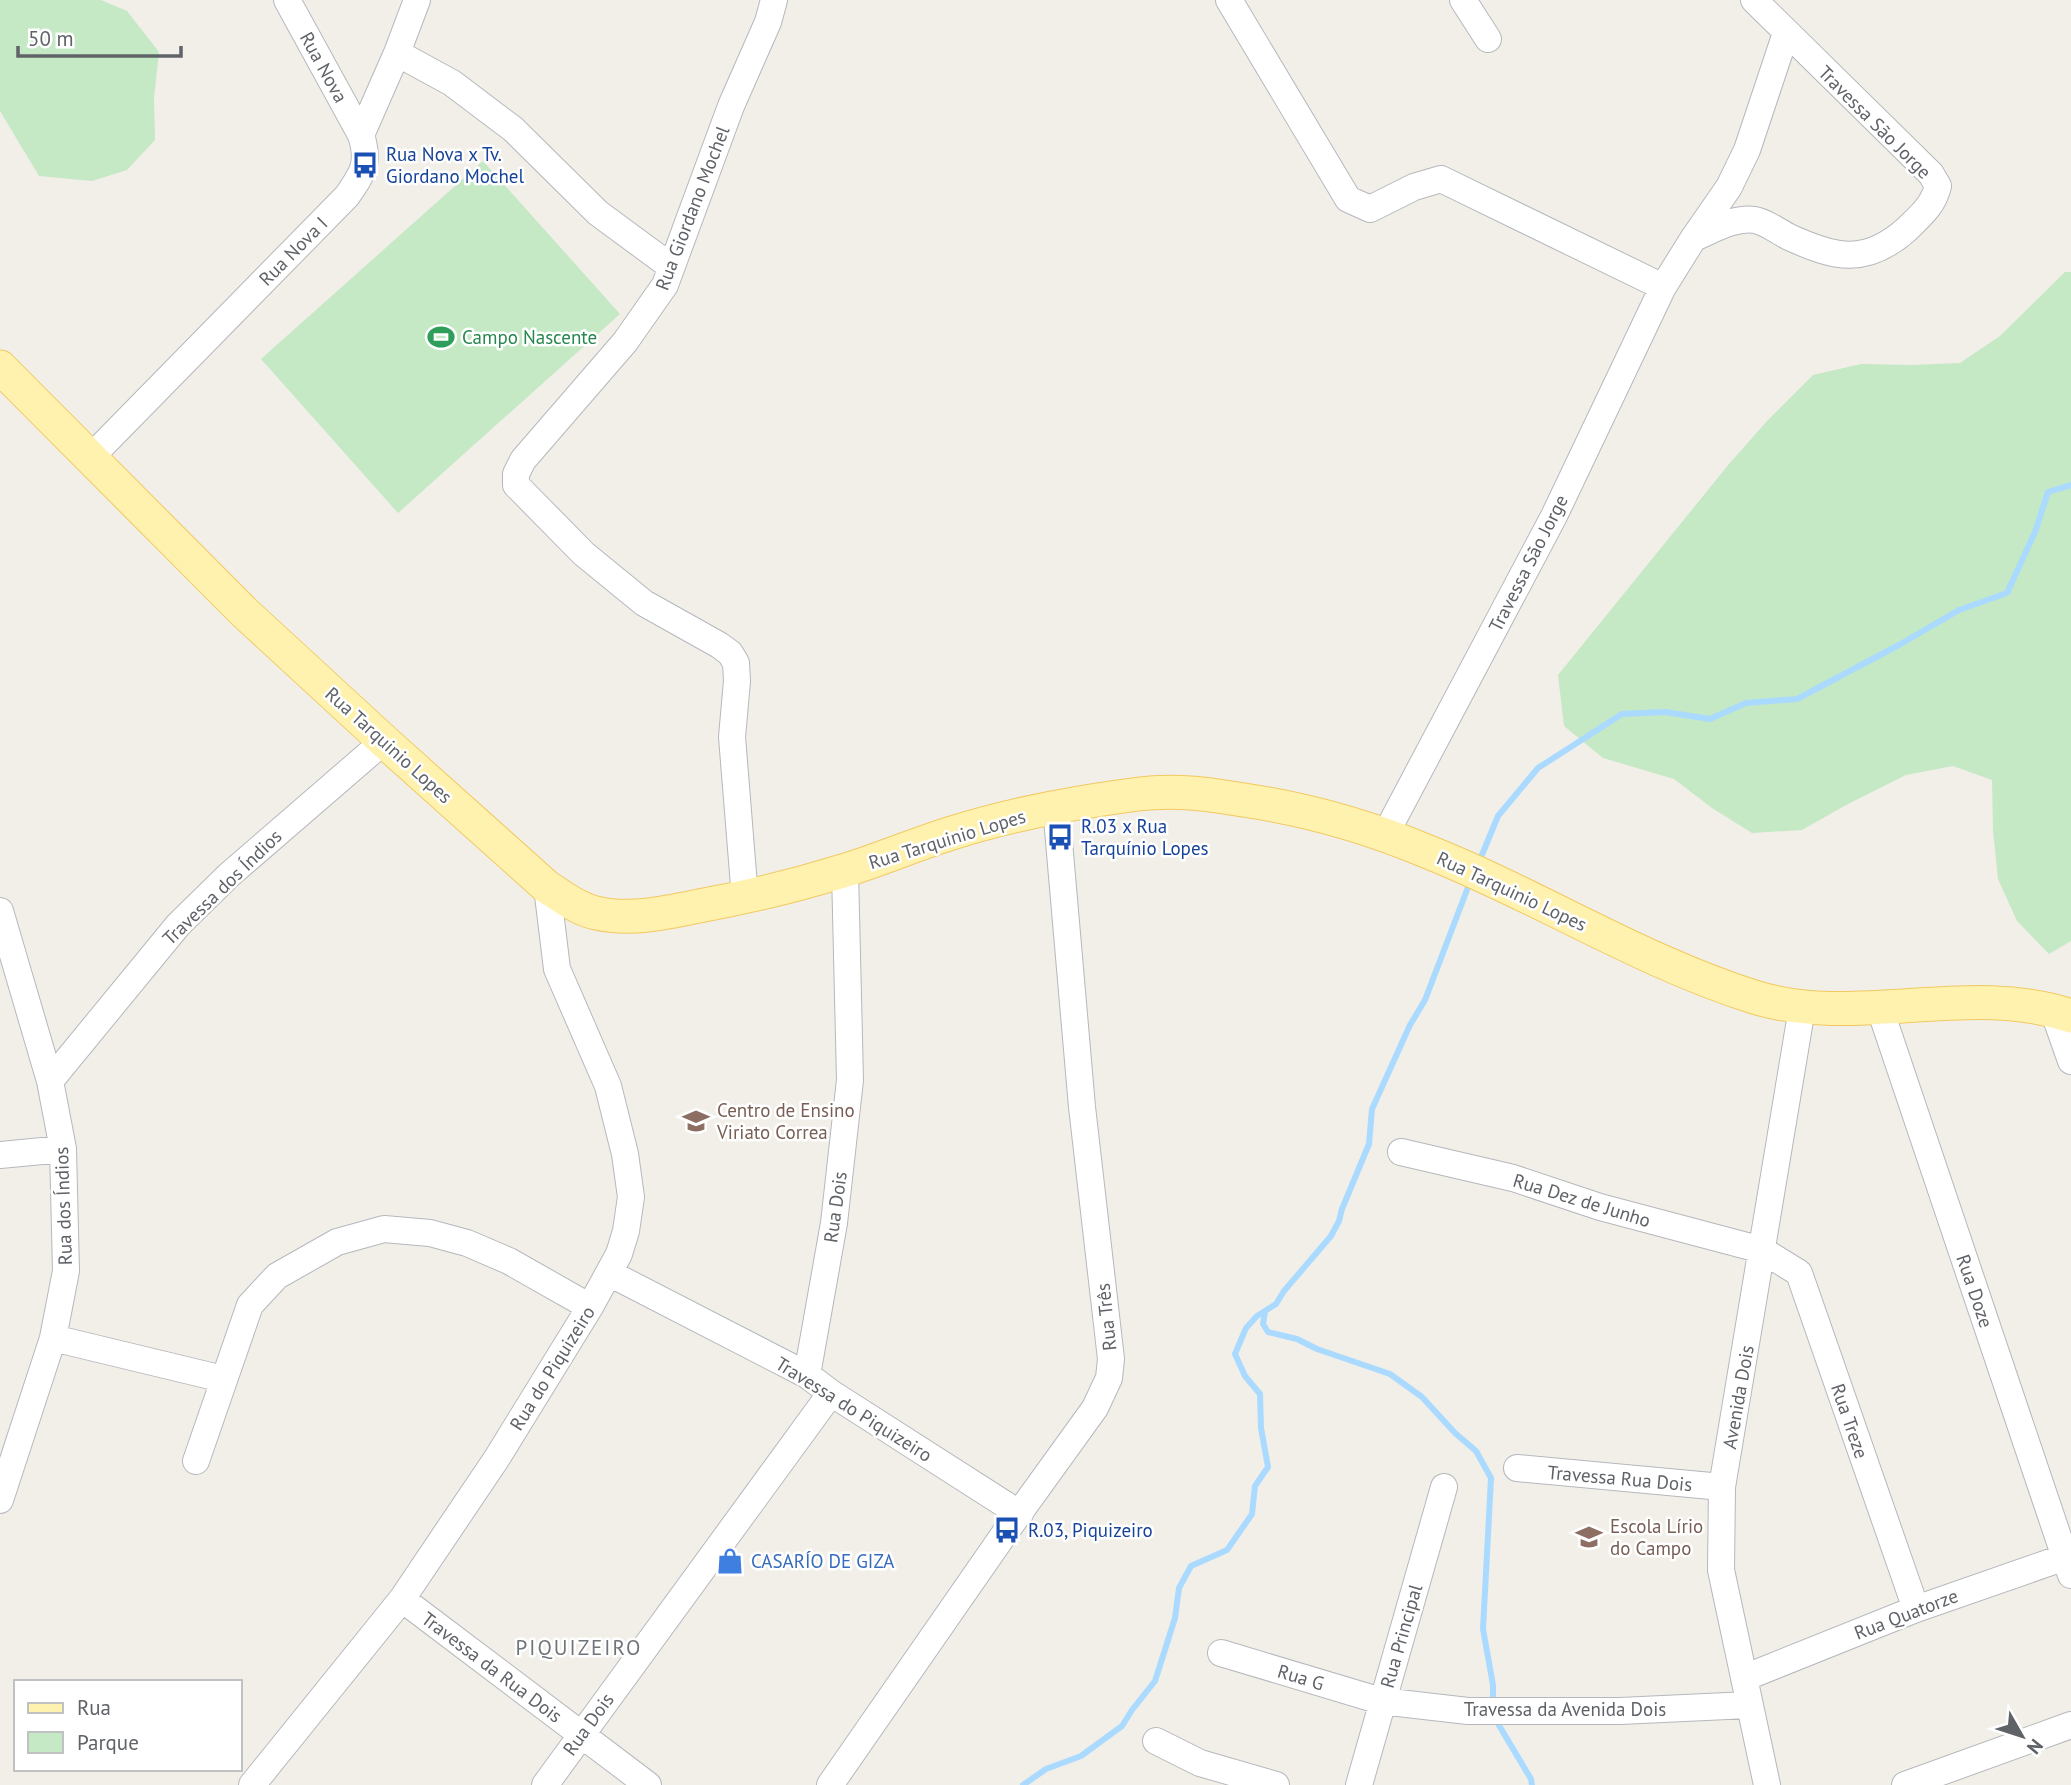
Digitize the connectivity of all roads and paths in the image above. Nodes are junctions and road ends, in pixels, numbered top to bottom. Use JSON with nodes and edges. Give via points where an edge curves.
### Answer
{"nodes":[{"id":1,"x":287,"y":0,"type":"edge"},
{"id":2,"x":417,"y":0,"type":"edge"},
{"id":3,"x":774,"y":0,"type":"edge"},
{"id":4,"x":1229,"y":0,"type":"edge"},
{"id":5,"x":1463,"y":0,"type":"edge"},
{"id":6,"x":1766,"y":4,"type":"edge"},
{"id":7,"x":1786,"y":33,"type":"junction"},
{"id":8,"x":1488,"y":39,"type":"dead end"},
{"id":9,"x":397,"y":53,"type":"junction"},
{"id":10,"x":360,"y":135,"type":"junction"},
{"id":11,"x":1693,"y":239,"type":"junction"},
{"id":12,"x":670,"y":266,"type":"junction"},
{"id":13,"x":1663,"y":287,"type":"junction"},
{"id":14,"x":0,"y":367,"type":"edge"},
{"id":15,"x":90,"y":458,"type":"junction"},
{"id":16,"x":384,"y":741,"type":"junction"},
{"id":17,"x":1056,"y":807,"type":"junction"},
{"id":18,"x":1385,"y":835,"type":"junction"},
{"id":19,"x":845,"y":871,"type":"junction"},
{"id":20,"x":547,"y":887,"type":"junction"},
{"id":21,"x":745,"y":898,"type":"junction"},
{"id":22,"x":1,"y":916,"type":"edge"},
{"id":23,"x":1879,"y":1006,"type":"junction"},
{"id":24,"x":1802,"y":1008,"type":"junction"},
{"id":25,"x":2062,"y":1013,"type":"edge"},
{"id":26,"x":2071,"y":1061,"type":"edge"},
{"id":27,"x":50,"y":1081,"type":"junction"},
{"id":28,"x":62,"y":1149,"type":"junction"},
{"id":29,"x":1401,"y":1152,"type":"dead end"},
{"id":30,"x":0,"y":1155,"type":"edge"},
{"id":31,"x":1762,"y":1250,"type":"junction"},
{"id":32,"x":609,"y":1273,"type":"junction"},
{"id":33,"x":590,"y":1307,"type":"junction"},
{"id":34,"x":53,"y":1338,"type":"junction"},
{"id":35,"x":807,"y":1375,"type":"junction"},
{"id":36,"x":223,"y":1379,"type":"junction"},
{"id":37,"x":831,"y":1393,"type":"junction"},
{"id":38,"x":196,"y":1461,"type":"dead end"},
{"id":39,"x":1517,"y":1468,"type":"dead end"},
{"id":40,"x":1444,"y":1487,"type":"dead end"},
{"id":41,"x":1722,"y":1487,"type":"junction"},
{"id":42,"x":0,"y":1500,"type":"edge"},
{"id":43,"x":1020,"y":1514,"type":"junction"},
{"id":44,"x":2069,"y":1563,"type":"edge"},
{"id":45,"x":402,"y":1599,"type":"junction"},
{"id":46,"x":1916,"y":1609,"type":"junction"},
{"id":47,"x":1221,"y":1653,"type":"dead end"},
{"id":48,"x":1744,"y":1678,"type":"junction"},
{"id":49,"x":1381,"y":1701,"type":"junction"},
{"id":50,"x":1749,"y":1705,"type":"junction"},
{"id":51,"x":2071,"y":1725,"type":"edge"},
{"id":52,"x":581,"y":1734,"type":"junction"},
{"id":53,"x":1156,"y":1741,"type":"dead end"},
{"id":54,"x":253,"y":1785,"type":"edge"},
{"id":55,"x":545,"y":1785,"type":"edge"},
{"id":56,"x":648,"y":1785,"type":"edge"},
{"id":57,"x":830,"y":1785,"type":"edge"},
{"id":58,"x":1276,"y":1785,"type":"edge"},
{"id":59,"x":1359,"y":1785,"type":"edge"},
{"id":60,"x":1767,"y":1785,"type":"edge"},
{"id":61,"x":1905,"y":1785,"type":"edge"}],
"edges":[{"from":1,"to":10,"type":"street","name":"Rua Nova"},
{"from":2,"to":9,"type":"street","name":"Rua Nova I"},
{"from":3,"to":12,"type":"street","name":"Rua Giordano Mochel"},
{"from":4,"to":13,"type":"street","via":[[1348,199],[1370,209],[1413,187],[1441,179]]},
{"from":5,"to":8,"type":"street"},
{"from":6,"to":7,"type":"street","name":"Travessa São Jorge"},
{"from":7,"to":11,"type":"street","name":"Travessa São Jorge","via":[[1746,150],[1729,187]]},
{"from":7,"to":11,"type":"street","name":"Travessa São Jorge","via":[[1931,174],[1938,186],[1934,201],[1885,246],[1844,256],[1823,252],[1756,220],[1736,221]]},
{"from":9,"to":10,"type":"street","name":"Rua Nova I"},
{"from":9,"to":12,"type":"street","via":[[452,83],[513,129],[598,213]]},
{"from":10,"to":15,"type":"street","name":"Rua Nova I","via":[[365,165],[347,196]]},
{"from":11,"to":13,"type":"street","name":"Travessa São Jorge"},
{"from":12,"to":21,"type":"street","name":"Rua Giordano Mochel","via":[[664,285],[625,342],[523,460],[516,485],[584,554],[644,603],[719,645],[736,663],[732,737]]},
{"from":13,"to":18,"type":"street","name":"Travessa São Jorge","via":[[1554,516]]},
{"from":14,"to":15,"type":"main road","name":"Rua Tarquinio Lopes"},
{"from":15,"to":16,"type":"main road","name":"Rua Tarquinio Lopes","via":[[245,613]]},
{"from":16,"to":20,"type":"main road","name":"Rua Tarquinio Lopes"},
{"from":16,"to":27,"type":"street","name":"Travessa dos Índios","via":[[178,925]]},
{"from":17,"to":18,"type":"main road","name":"Rua Tarquinio Lopes","via":[[1144,793],[1193,792],[1278,805]]},
{"from":17,"to":19,"type":"main road","name":"Rua Tarquinio Lopes","via":[[954,833]]},
{"from":17,"to":43,"type":"street","name":"Rua Três","via":[[1082,1107],[1111,1359],[1099,1402]]},
{"from":18,"to":24,"type":"main road","name":"Rua Tarquinio Lopes","via":[[1656,959],[1756,998]]},
{"from":19,"to":21,"type":"main road","name":"Rua Tarquinio Lopes"},
{"from":19,"to":35,"type":"street","name":"Rua Dois","via":[[850,1080],[834,1223]]},
{"from":20,"to":21,"type":"main road","name":"Rua Tarquinio Lopes","via":[[576,906],[623,916],[651,916]]},
{"from":20,"to":32,"type":"street","name":"Rua do Piquizeiro","via":[[557,969],[608,1086],[625,1154],[631,1197],[626,1231]]},
{"from":22,"to":27,"type":"street","name":"Rua dos Índios"},
{"from":23,"to":24,"type":"main road","name":"Rua Tarquinio Lopes"},
{"from":23,"to":25,"type":"main road","name":"Rua Tarquinio Lopes","via":[[1998,1003]]},
{"from":23,"to":44,"type":"street","name":"Rua Doze"},
{"from":24,"to":31,"type":"street","name":"Avenida Dois"},
{"from":25,"to":26,"type":"street"},
{"from":27,"to":28,"type":"street","name":"Rua dos Índios"},
{"from":28,"to":30,"type":"street"},
{"from":28,"to":34,"type":"street","name":"Rua dos Índios","via":[[66,1271]]},
{"from":29,"to":31,"type":"street","name":"Rua Dez de Junho","via":[[1513,1178],[1600,1207]]},
{"from":31,"to":41,"type":"street","name":"Avenida Dois"},
{"from":31,"to":46,"type":"street","name":"Rua Treze","via":[[1799,1273]]},
{"from":32,"to":33,"type":"street","name":"Rua do Piquizeiro"},
{"from":32,"to":35,"type":"street","name":"Travessa do Piquizeiro"},
{"from":33,"to":36,"type":"street","via":[[467,1243],[430,1233],[384,1229],[337,1242],[277,1276],[250,1305]]},
{"from":33,"to":45,"type":"street","name":"Rua do Piquizeiro"},
{"from":34,"to":36,"type":"street"},
{"from":34,"to":42,"type":"street","name":"Rua dos Índios"},
{"from":35,"to":37,"type":"street","name":"Travessa do Piquizeiro"},
{"from":36,"to":38,"type":"street"},
{"from":37,"to":43,"type":"street","name":"Travessa do Piquizeiro"},
{"from":37,"to":52,"type":"street","name":"Rua Dois"},
{"from":39,"to":41,"type":"street","name":"Travessa Rua Dois"},
{"from":40,"to":49,"type":"street","name":"Rua Principal"},
{"from":41,"to":48,"type":"street","name":"Avenida Dois","via":[[1721,1570]]},
{"from":43,"to":57,"type":"street","name":"Rua Três"},
{"from":44,"to":46,"type":"street","name":"Rua Quatorze"},
{"from":45,"to":52,"type":"street","name":"Travessa da Rua Dois"},
{"from":45,"to":54,"type":"street","name":"Rua do Piquizeiro"},
{"from":46,"to":48,"type":"street","name":"Rua Quatorze"},
{"from":47,"to":49,"type":"street","name":"Rua G"},
{"from":48,"to":50,"type":"street","name":"Avenida Dois"},
{"from":49,"to":50,"type":"street","name":"Travessa da Avenida Dois","via":[[1492,1711]]},
{"from":49,"to":59,"type":"street","name":"Rua Principal"},
{"from":50,"to":60,"type":"street","name":"Avenida Dois"},
{"from":51,"to":61,"type":"street"},
{"from":52,"to":55,"type":"street","name":"Rua Dois"},
{"from":52,"to":56,"type":"street","name":"Travessa da Rua Dois"},
{"from":53,"to":58,"type":"street","via":[[1200,1763]]}]}
